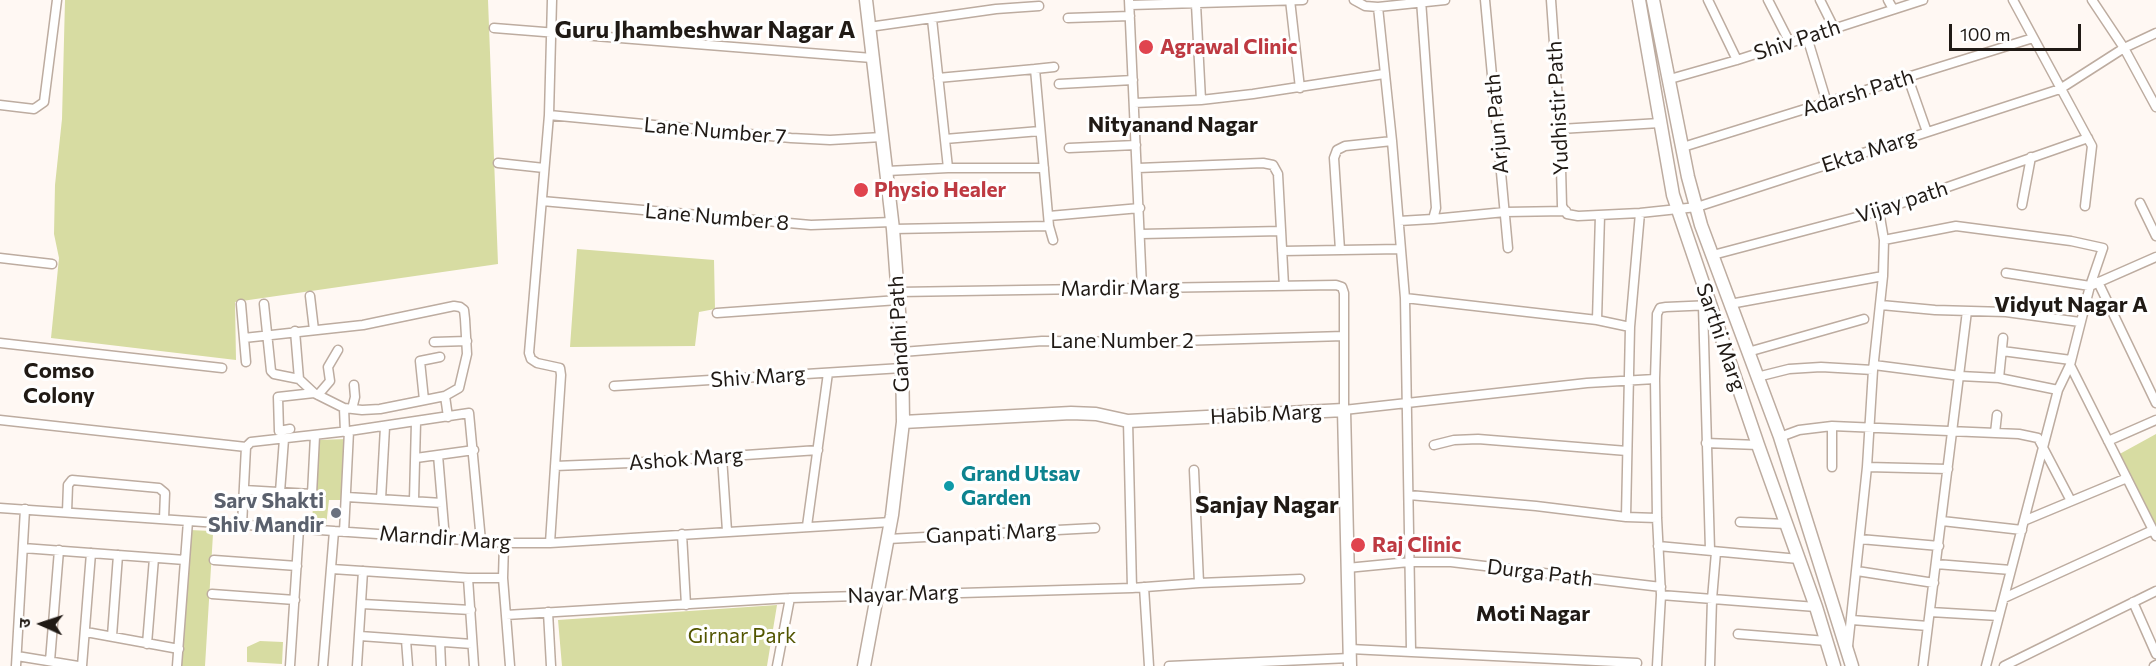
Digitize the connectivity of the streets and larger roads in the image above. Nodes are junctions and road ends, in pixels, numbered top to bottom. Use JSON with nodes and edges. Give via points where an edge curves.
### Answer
{"nodes":[{"id":1,"x":57,"y":0,"type":"edge"},
{"id":2,"x":552,"y":0,"type":"edge"},
{"id":3,"x":866,"y":0,"type":"edge"},
{"id":4,"x":1290,"y":0,"type":"edge"},
{"id":5,"x":1303,"y":0,"type":"edge"},
{"id":6,"x":1354,"y":0,"type":"edge"},
{"id":7,"x":1445,"y":0,"type":"edge"},
{"id":8,"x":1485,"y":0,"type":"edge"},
{"id":9,"x":1551,"y":0,"type":"edge"},
{"id":10,"x":1639,"y":0,"type":"edge"},
{"id":11,"x":1653,"y":0,"type":"edge"},
{"id":12,"x":1708,"y":0,"type":"edge"},
{"id":13,"x":1768,"y":0,"type":"edge"},
{"id":14,"x":1820,"y":0,"type":"edge"},
{"id":15,"x":1888,"y":0,"type":"edge"},
{"id":16,"x":1923,"y":0,"type":"edge"},
{"id":17,"x":2013,"y":0,"type":"edge"},
{"id":18,"x":2092,"y":0,"type":"edge"},
{"id":19,"x":1421,"y":1,"type":"edge"},
{"id":20,"x":1130,"y":2,"type":"edge"},
{"id":21,"x":1196,"y":4,"type":"junction"},
{"id":22,"x":1039,"y":6,"type":"dead end"},
{"id":23,"x":1378,"y":7,"type":"junction"},
{"id":24,"x":1893,"y":9,"type":"junction"},
{"id":25,"x":1130,"y":16,"type":"junction"},
{"id":26,"x":1068,"y":18,"type":"dead end"},
{"id":27,"x":932,"y":19,"type":"junction"},
{"id":28,"x":869,"y":27,"type":"junction"},
{"id":29,"x":494,"y":28,"type":"dead end"},
{"id":30,"x":1834,"y":28,"type":"junction"},
{"id":31,"x":552,"y":32,"type":"junction"},
{"id":32,"x":2156,"y":33,"type":"edge"},
{"id":33,"x":1806,"y":37,"type":"junction"},
{"id":34,"x":2033,"y":38,"type":"junction"},
{"id":35,"x":1790,"y":43,"type":"junction"},
{"id":36,"x":2124,"y":48,"type":"junction"},
{"id":37,"x":873,"y":58,"type":"junction"},
{"id":38,"x":1737,"y":60,"type":"junction"},
{"id":39,"x":1054,"y":67,"type":"dead end"},
{"id":40,"x":1035,"y":69,"type":"junction"},
{"id":41,"x":1384,"y":74,"type":"junction"},
{"id":42,"x":938,"y":78,"type":"junction"},
{"id":43,"x":1908,"y":78,"type":"junction"},
{"id":44,"x":1670,"y":79,"type":"junction"},
{"id":45,"x":1133,"y":80,"type":"junction"},
{"id":46,"x":1059,"y":84,"type":"dead end"},
{"id":47,"x":1300,"y":88,"type":"junction"},
{"id":48,"x":2060,"y":89,"type":"junction"},
{"id":49,"x":1201,"y":100,"type":"junction"},
{"id":50,"x":2155,"y":102,"type":"edge"},
{"id":51,"x":1134,"y":103,"type":"junction"},
{"id":52,"x":1827,"y":104,"type":"junction"},
{"id":53,"x":0,"y":105,"type":"edge"},
{"id":54,"x":549,"y":115,"type":"junction"},
{"id":55,"x":1660,"y":123,"type":"junction"},
{"id":56,"x":1560,"y":129,"type":"junction"},
{"id":57,"x":1040,"y":131,"type":"junction"},
{"id":58,"x":1927,"y":132,"type":"junction"},
{"id":59,"x":882,"y":137,"type":"junction"},
{"id":60,"x":2088,"y":138,"type":"junction"},
{"id":61,"x":945,"y":139,"type":"junction"},
{"id":62,"x":1392,"y":141,"type":"junction"},
{"id":63,"x":1136,"y":145,"type":"junction"},
{"id":64,"x":1683,"y":147,"type":"junction"},
{"id":65,"x":1068,"y":148,"type":"dead end"},
{"id":66,"x":2031,"y":157,"type":"junction"},
{"id":67,"x":498,"y":163,"type":"dead end"},
{"id":68,"x":544,"y":168,"type":"junction"},
{"id":69,"x":948,"y":168,"type":"junction"},
{"id":70,"x":1044,"y":168,"type":"junction"},
{"id":71,"x":1138,"y":168,"type":"junction"},
{"id":72,"x":887,"y":171,"type":"junction"},
{"id":73,"x":542,"y":201,"type":"junction"},
{"id":74,"x":2140,"y":203,"type":"dead end"},
{"id":75,"x":2022,"y":205,"type":"dead end"},
{"id":76,"x":2085,"y":206,"type":"dead end"},
{"id":77,"x":1696,"y":207,"type":"junction"},
{"id":78,"x":1140,"y":208,"type":"junction"},
{"id":79,"x":1678,"y":210,"type":"junction"},
{"id":80,"x":1878,"y":211,"type":"junction"},
{"id":81,"x":1505,"y":212,"type":"junction"},
{"id":82,"x":1567,"y":213,"type":"junction"},
{"id":83,"x":1640,"y":213,"type":"junction"},
{"id":84,"x":1600,"y":215,"type":"junction"},
{"id":85,"x":1048,"y":216,"type":"junction"},
{"id":86,"x":1433,"y":219,"type":"junction"},
{"id":87,"x":1398,"y":221,"type":"junction"},
{"id":88,"x":892,"y":225,"type":"junction"},
{"id":89,"x":1049,"y":226,"type":"junction"},
{"id":90,"x":1281,"y":231,"type":"junction"},
{"id":91,"x":1141,"y":234,"type":"junction"},
{"id":92,"x":2156,"y":236,"type":"edge"},
{"id":93,"x":1053,"y":240,"type":"dead end"},
{"id":94,"x":1884,"y":240,"type":"junction"},
{"id":95,"x":1508,"y":248,"type":"dead end"},
{"id":96,"x":1401,"y":249,"type":"junction"},
{"id":97,"x":1340,"y":250,"type":"junction"},
{"id":98,"x":1282,"y":251,"type":"junction"},
{"id":99,"x":1713,"y":255,"type":"junction"},
{"id":100,"x":0,"y":258,"type":"edge"},
{"id":101,"x":2156,"y":258,"type":"edge"},
{"id":102,"x":52,"y":264,"type":"dead end"},
{"id":103,"x":2006,"y":273,"type":"dead end"},
{"id":104,"x":1883,"y":276,"type":"junction"},
{"id":105,"x":2094,"y":284,"type":"junction"},
{"id":106,"x":1284,"y":286,"type":"junction"},
{"id":107,"x":1142,"y":288,"type":"junction"},
{"id":108,"x":310,"y":296,"type":"dead end"},
{"id":109,"x":898,"y":296,"type":"junction"},
{"id":110,"x":1405,"y":298,"type":"junction"},
{"id":111,"x":242,"y":304,"type":"dead end"},
{"id":112,"x":264,"y":304,"type":"dead end"},
{"id":113,"x":1730,"y":304,"type":"junction"},
{"id":114,"x":1881,"y":304,"type":"junction"},
{"id":115,"x":1707,"y":305,"type":"junction"},
{"id":116,"x":1967,"y":311,"type":"junction"},
{"id":117,"x":717,"y":313,"type":"dead end"},
{"id":118,"x":1864,"y":318,"type":"dead end"},
{"id":119,"x":1597,"y":320,"type":"junction"},
{"id":120,"x":2080,"y":322,"type":"junction"},
{"id":121,"x":1630,"y":327,"type":"junction"},
{"id":122,"x":314,"y":330,"type":"junction"},
{"id":123,"x":295,"y":332,"type":"junction"},
{"id":124,"x":269,"y":335,"type":"junction"},
{"id":125,"x":1344,"y":336,"type":"junction"},
{"id":126,"x":244,"y":338,"type":"junction"},
{"id":127,"x":2003,"y":338,"type":"dead end"},
{"id":128,"x":467,"y":341,"type":"junction"},
{"id":129,"x":434,"y":342,"type":"dead end"},
{"id":130,"x":0,"y":343,"type":"edge"},
{"id":131,"x":338,"y":350,"type":"dead end"},
{"id":132,"x":1748,"y":351,"type":"junction"},
{"id":133,"x":2002,"y":351,"type":"junction"},
{"id":134,"x":902,"y":352,"type":"junction"},
{"id":135,"x":440,"y":357,"type":"dead end"},
{"id":136,"x":246,"y":362,"type":"dead end"},
{"id":137,"x":2071,"y":362,"type":"junction"},
{"id":138,"x":1874,"y":367,"type":"junction"},
{"id":139,"x":222,"y":368,"type":"dead end"},
{"id":140,"x":902,"y":368,"type":"junction"},
{"id":141,"x":828,"y":372,"type":"junction"},
{"id":142,"x":1960,"y":376,"type":"junction"},
{"id":143,"x":1757,"y":377,"type":"junction"},
{"id":144,"x":1999,"y":378,"type":"junction"},
{"id":145,"x":299,"y":379,"type":"junction"},
{"id":146,"x":1655,"y":379,"type":"junction"},
{"id":147,"x":1628,"y":380,"type":"junction"},
{"id":148,"x":354,"y":385,"type":"dead end"},
{"id":149,"x":614,"y":386,"type":"dead end"},
{"id":150,"x":1738,"y":386,"type":"junction"},
{"id":151,"x":2058,"y":390,"type":"junction"},
{"id":152,"x":316,"y":394,"type":"junction"},
{"id":153,"x":445,"y":396,"type":"junction"},
{"id":154,"x":424,"y":400,"type":"junction"},
{"id":155,"x":1408,"y":402,"type":"junction"},
{"id":156,"x":2156,"y":403,"type":"edge"},
{"id":157,"x":348,"y":408,"type":"junction"},
{"id":158,"x":1344,"y":410,"type":"junction"},
{"id":159,"x":1997,"y":415,"type":"dead end"},
{"id":160,"x":448,"y":417,"type":"junction"},
{"id":161,"x":0,"y":420,"type":"edge"},
{"id":162,"x":2156,"y":420,"type":"edge"},
{"id":163,"x":1128,"y":421,"type":"junction"},
{"id":164,"x":416,"y":422,"type":"junction"},
{"id":165,"x":903,"y":422,"type":"junction"},
{"id":166,"x":1832,"y":426,"type":"junction"},
{"id":167,"x":384,"y":427,"type":"junction"},
{"id":168,"x":1870,"y":428,"type":"junction"},
{"id":169,"x":290,"y":429,"type":"dead end"},
{"id":170,"x":1953,"y":430,"type":"junction"},
{"id":171,"x":347,"y":432,"type":"junction"},
{"id":172,"x":1995,"y":433,"type":"junction"},
{"id":173,"x":315,"y":436,"type":"junction"},
{"id":174,"x":1780,"y":437,"type":"junction"},
{"id":175,"x":284,"y":439,"type":"junction"},
{"id":176,"x":2108,"y":441,"type":"junction"},
{"id":177,"x":1706,"y":443,"type":"junction"},
{"id":178,"x":1434,"y":445,"type":"dead end"},
{"id":179,"x":1758,"y":445,"type":"junction"},
{"id":180,"x":246,"y":447,"type":"junction"},
{"id":181,"x":2043,"y":448,"type":"junction"},
{"id":182,"x":474,"y":450,"type":"junction"},
{"id":183,"x":818,"y":450,"type":"junction"},
{"id":184,"x":1627,"y":451,"type":"junction"},
{"id":185,"x":438,"y":455,"type":"junction"},
{"id":186,"x":722,"y":457,"type":"junction"},
{"id":187,"x":416,"y":458,"type":"junction"},
{"id":188,"x":555,"y":466,"type":"junction"},
{"id":189,"x":1832,"y":467,"type":"dead end"},
{"id":190,"x":1868,"y":467,"type":"junction"},
{"id":191,"x":1948,"y":469,"type":"junction"},
{"id":192,"x":1194,"y":470,"type":"dead end"},
{"id":193,"x":2127,"y":478,"type":"junction"},
{"id":194,"x":244,"y":490,"type":"junction"},
{"id":195,"x":280,"y":492,"type":"junction"},
{"id":196,"x":1409,"y":495,"type":"junction"},
{"id":197,"x":347,"y":497,"type":"junction"},
{"id":198,"x":381,"y":500,"type":"junction"},
{"id":199,"x":414,"y":500,"type":"junction"},
{"id":200,"x":2071,"y":501,"type":"junction"},
{"id":201,"x":442,"y":503,"type":"junction"},
{"id":202,"x":0,"y":508,"type":"edge"},
{"id":203,"x":25,"y":509,"type":"junction"},
{"id":204,"x":67,"y":512,"type":"junction"},
{"id":205,"x":1626,"y":517,"type":"junction"},
{"id":206,"x":164,"y":519,"type":"junction"},
{"id":207,"x":1658,"y":519,"type":"junction"},
{"id":208,"x":2026,"y":520,"type":"junction"},
{"id":209,"x":188,"y":521,"type":"junction"},
{"id":210,"x":1942,"y":521,"type":"junction"},
{"id":211,"x":891,"y":522,"type":"junction"},
{"id":212,"x":1740,"y":522,"type":"dead end"},
{"id":213,"x":1786,"y":524,"type":"junction"},
{"id":214,"x":242,"y":525,"type":"junction"},
{"id":215,"x":807,"y":526,"type":"junction"},
{"id":216,"x":1095,"y":528,"type":"dead end"},
{"id":217,"x":299,"y":529,"type":"junction"},
{"id":218,"x":2022,"y":530,"type":"junction"},
{"id":219,"x":334,"y":531,"type":"junction"},
{"id":220,"x":727,"y":531,"type":"junction"},
{"id":221,"x":344,"y":532,"type":"junction"},
{"id":222,"x":2155,"y":533,"type":"edge"},
{"id":223,"x":682,"y":534,"type":"junction"},
{"id":224,"x":1860,"y":538,"type":"junction"},
{"id":225,"x":445,"y":539,"type":"junction"},
{"id":226,"x":888,"y":539,"type":"junction"},
{"id":227,"x":481,"y":541,"type":"junction"},
{"id":228,"x":504,"y":543,"type":"junction"},
{"id":229,"x":550,"y":543,"type":"junction"},
{"id":230,"x":1659,"y":546,"type":"junction"},
{"id":231,"x":1939,"y":546,"type":"junction"},
{"id":232,"x":23,"y":548,"type":"junction"},
{"id":233,"x":59,"y":550,"type":"junction"},
{"id":234,"x":1713,"y":551,"type":"junction"},
{"id":235,"x":91,"y":553,"type":"junction"},
{"id":236,"x":118,"y":555,"type":"junction"},
{"id":237,"x":154,"y":558,"type":"junction"},
{"id":238,"x":1799,"y":559,"type":"junction"},
{"id":239,"x":185,"y":560,"type":"junction"},
{"id":240,"x":214,"y":560,"type":"dead end"},
{"id":241,"x":1409,"y":562,"type":"junction"},
{"id":242,"x":1936,"y":564,"type":"junction"},
{"id":243,"x":297,"y":566,"type":"junction"},
{"id":244,"x":1347,"y":568,"type":"junction"},
{"id":245,"x":332,"y":569,"type":"junction"},
{"id":246,"x":2011,"y":570,"type":"junction"},
{"id":247,"x":363,"y":571,"type":"junction"},
{"id":248,"x":1857,"y":571,"type":"junction"},
{"id":249,"x":468,"y":578,"type":"junction"},
{"id":250,"x":503,"y":578,"type":"junction"},
{"id":251,"x":1300,"y":579,"type":"dead end"},
{"id":252,"x":1199,"y":582,"type":"junction"},
{"id":253,"x":1934,"y":583,"type":"junction"},
{"id":254,"x":1144,"y":587,"type":"junction"},
{"id":255,"x":1132,"y":588,"type":"junction"},
{"id":256,"x":2156,"y":591,"type":"edge"},
{"id":257,"x":1664,"y":592,"type":"junction"},
{"id":258,"x":212,"y":594,"type":"dead end"},
{"id":259,"x":877,"y":594,"type":"junction"},
{"id":260,"x":790,"y":598,"type":"junction"},
{"id":261,"x":1712,"y":598,"type":"junction"},
{"id":262,"x":2004,"y":598,"type":"junction"},
{"id":263,"x":295,"y":600,"type":"junction"},
{"id":264,"x":1832,"y":600,"type":"junction"},
{"id":265,"x":2133,"y":602,"type":"junction"},
{"id":266,"x":362,"y":604,"type":"junction"},
{"id":267,"x":1816,"y":604,"type":"junction"},
{"id":268,"x":686,"y":605,"type":"junction"},
{"id":269,"x":471,"y":610,"type":"junction"},
{"id":270,"x":548,"y":612,"type":"junction"},
{"id":271,"x":1930,"y":612,"type":"junction"},
{"id":272,"x":506,"y":615,"type":"junction"},
{"id":273,"x":2000,"y":616,"type":"junction"},
{"id":274,"x":1852,"y":620,"type":"junction"},
{"id":275,"x":1928,"y":626,"type":"junction"},
{"id":276,"x":86,"y":632,"type":"junction"},
{"id":277,"x":1738,"y":634,"type":"dead end"},
{"id":278,"x":112,"y":636,"type":"junction"},
{"id":279,"x":360,"y":636,"type":"junction"},
{"id":280,"x":406,"y":640,"type":"junction"},
{"id":281,"x":1827,"y":641,"type":"junction"},
{"id":282,"x":440,"y":642,"type":"junction"},
{"id":283,"x":147,"y":644,"type":"junction"},
{"id":284,"x":472,"y":644,"type":"junction"},
{"id":285,"x":179,"y":649,"type":"junction"},
{"id":286,"x":1848,"y":649,"type":"junction"},
{"id":287,"x":1411,"y":650,"type":"junction"},
{"id":288,"x":2156,"y":654,"type":"edge"},
{"id":289,"x":1350,"y":657,"type":"edge"},
{"id":290,"x":17,"y":661,"type":"edge"},
{"id":291,"x":50,"y":661,"type":"junction"},
{"id":292,"x":1636,"y":663,"type":"dead end"},
{"id":293,"x":80,"y":666,"type":"edge"},
{"id":294,"x":177,"y":666,"type":"edge"},
{"id":295,"x":290,"y":666,"type":"edge"},
{"id":296,"x":323,"y":666,"type":"edge"},
{"id":297,"x":357,"y":666,"type":"edge"},
{"id":298,"x":408,"y":666,"type":"edge"},
{"id":299,"x":441,"y":666,"type":"edge"},
{"id":300,"x":474,"y":666,"type":"edge"},
{"id":301,"x":510,"y":666,"type":"edge"},
{"id":302,"x":551,"y":666,"type":"edge"},
{"id":303,"x":777,"y":666,"type":"edge"},
{"id":304,"x":864,"y":666,"type":"edge"},
{"id":305,"x":1149,"y":666,"type":"edge"},
{"id":306,"x":1169,"y":666,"type":"edge"},
{"id":307,"x":1657,"y":666,"type":"edge"},
{"id":308,"x":1710,"y":666,"type":"edge"},
{"id":309,"x":1834,"y":666,"type":"edge"},
{"id":310,"x":1852,"y":666,"type":"edge"},
{"id":311,"x":1923,"y":666,"type":"edge"},
{"id":312,"x":1986,"y":666,"type":"edge"},
{"id":313,"x":2004,"y":666,"type":"edge"}],
"edges":[{"from":1,"to":53,"type":"street","via":[[44,102],[34,109]]},
{"from":2,"to":31,"type":"street"},
{"from":3,"to":28,"type":"street","name":"Gandhi Path"},
{"from":4,"to":5,"type":"street"},
{"from":4,"to":21,"type":"street"},
{"from":4,"to":47,"type":"street"},
{"from":6,"to":23,"type":"street"},
{"from":7,"to":19,"type":"street"},
{"from":8,"to":81,"type":"street","name":"Arjun Path"},
{"from":9,"to":56,"type":"street","name":"Yudhistir Path"},
{"from":10,"to":55,"type":"street","name":"Sarthi Marg"},
{"from":11,"to":44,"type":"street"},
{"from":12,"to":38,"type":"street"},
{"from":13,"to":35,"type":"street"},
{"from":14,"to":30,"type":"street"},
{"from":15,"to":24,"type":"street"},
{"from":16,"to":24,"type":"street","name":"Shiv Path"},
{"from":17,"to":34,"type":"street"},
{"from":18,"to":36,"type":"street"},
{"from":19,"to":23,"type":"street"},
{"from":19,"to":86,"type":"street","via":[[1436,208]]},
{"from":20,"to":21,"type":"street"},
{"from":20,"to":25,"type":"street"},
{"from":21,"to":49,"type":"street"},
{"from":22,"to":27,"type":"street"},
{"from":23,"to":41,"type":"street"},
{"from":24,"to":30,"type":"street","name":"Shiv Path"},
{"from":25,"to":26,"type":"street"},
{"from":25,"to":45,"type":"street"},
{"from":27,"to":28,"type":"street"},
{"from":27,"to":42,"type":"street"},
{"from":28,"to":37,"type":"street","name":"Gandhi Path"},
{"from":29,"to":31,"type":"street"},
{"from":30,"to":33,"type":"street","name":"Shiv Path"},
{"from":31,"to":37,"type":"street"},
{"from":31,"to":54,"type":"street"},
{"from":32,"to":36,"type":"street","name":"Ekta Marg"},
{"from":33,"to":35,"type":"street","name":"Shiv Path"},
{"from":33,"to":52,"type":"street"},
{"from":34,"to":43,"type":"street","name":"Adarsh Path"},
{"from":34,"to":48,"type":"street"},
{"from":35,"to":38,"type":"street","name":"Shiv Path"},
{"from":36,"to":48,"type":"street","name":"Ekta Marg"},
{"from":36,"to":50,"type":"street"},
{"from":37,"to":59,"type":"street","name":"Gandhi Path"},
{"from":38,"to":44,"type":"street","name":"Shiv Path"},
{"from":39,"to":40,"type":"street"},
{"from":40,"to":42,"type":"street"},
{"from":40,"to":57,"type":"street"},
{"from":41,"to":47,"type":"street"},
{"from":41,"to":62,"type":"street"},
{"from":42,"to":61,"type":"street"},
{"from":43,"to":52,"type":"street","name":"Adarsh Path"},
{"from":43,"to":58,"type":"street"},
{"from":44,"to":64,"type":"street"},
{"from":45,"to":46,"type":"street"},
{"from":45,"to":51,"type":"street"},
{"from":47,"to":49,"type":"street"},
{"from":48,"to":58,"type":"street","name":"Ekta Marg"},
{"from":48,"to":60,"type":"street"},
{"from":49,"to":51,"type":"street"},
{"from":51,"to":63,"type":"street"},
{"from":52,"to":64,"type":"street","name":"Adarsh Path"},
{"from":54,"to":59,"type":"street","name":"Lane Number 7","via":[[791,138]]},
{"from":54,"to":68,"type":"street"},
{"from":55,"to":56,"type":"street"},
{"from":55,"to":79,"type":"street","name":"Sarthi Marg"},
{"from":56,"to":82,"type":"street","name":"Yudhistir Path","via":[[1562,206]]},
{"from":57,"to":61,"type":"street"},
{"from":57,"to":70,"type":"street"},
{"from":58,"to":77,"type":"street","name":"Ekta Marg"},
{"from":59,"to":72,"type":"street","name":"Gandhi Path"},
{"from":60,"to":66,"type":"street","name":"Vijay path"},
{"from":60,"to":76,"type":"street","via":[[2092,155]]},
{"from":61,"to":69,"type":"street"},
{"from":62,"to":87,"type":"street"},
{"from":62,"to":97,"type":"street","via":[[1337,150],[1334,158]]},
{"from":63,"to":65,"type":"street"},
{"from":63,"to":71,"type":"street"},
{"from":64,"to":77,"type":"street"},
{"from":66,"to":75,"type":"street"},
{"from":66,"to":80,"type":"street","name":"Vijay path"},
{"from":67,"to":68,"type":"street"},
{"from":68,"to":73,"type":"street"},
{"from":69,"to":70,"type":"street"},
{"from":69,"to":72,"type":"street"},
{"from":70,"to":85,"type":"street"},
{"from":71,"to":78,"type":"street"},
{"from":71,"to":90,"type":"street","via":[[1273,165],[1278,174]]},
{"from":72,"to":88,"type":"street","name":"Gandhi Path"},
{"from":73,"to":88,"type":"street","name":"Lane Number 8","via":[[811,225]]},
{"from":73,"to":188,"type":"street","via":[[529,353],[537,363],[560,368]]},
{"from":74,"to":92,"type":"street"},
{"from":77,"to":79,"type":"street","name":"Ekta Marg"},
{"from":77,"to":99,"type":"street"},
{"from":78,"to":85,"type":"street"},
{"from":78,"to":91,"type":"street"},
{"from":79,"to":83,"type":"street","name":"Ekta Marg"},
{"from":79,"to":115,"type":"street","name":"Sarthi Marg"},
{"from":80,"to":94,"type":"street"},
{"from":80,"to":99,"type":"street","name":"Vijay path"},
{"from":81,"to":82,"type":"street","name":"Ekta Marg"},
{"from":81,"to":86,"type":"street","name":"Ekta Marg"},
{"from":81,"to":95,"type":"street","name":"Arjun Path"},
{"from":82,"to":84,"type":"street","name":"Ekta Marg"},
{"from":83,"to":84,"type":"street","name":"Ekta Marg"},
{"from":83,"to":121,"type":"street"},
{"from":84,"to":119,"type":"street"},
{"from":85,"to":89,"type":"street"},
{"from":86,"to":87,"type":"street","name":"Ekta Marg"},
{"from":87,"to":96,"type":"street"},
{"from":88,"to":89,"type":"street","name":"Lane Number 8"},
{"from":88,"to":109,"type":"street","name":"Gandhi Path"},
{"from":89,"to":93,"type":"street"},
{"from":90,"to":91,"type":"street"},
{"from":90,"to":98,"type":"street"},
{"from":91,"to":107,"type":"street"},
{"from":94,"to":104,"type":"street"},
{"from":94,"to":105,"type":"street","via":[[1956,226],[2070,241],[2103,248]]},
{"from":96,"to":97,"type":"street"},
{"from":96,"to":110,"type":"street"},
{"from":97,"to":98,"type":"street"},
{"from":98,"to":106,"type":"street"},
{"from":99,"to":113,"type":"street"},
{"from":100,"to":102,"type":"street"},
{"from":101,"to":105,"type":"street"},
{"from":103,"to":105,"type":"street"},
{"from":104,"to":113,"type":"street"},
{"from":104,"to":114,"type":"street"},
{"from":105,"to":120,"type":"street"},
{"from":105,"to":156,"type":"street"},
{"from":106,"to":107,"type":"street","name":"Mardir Marg"},
{"from":106,"to":125,"type":"street","name":"Mardir Marg","via":[[1342,287]]},
{"from":107,"to":109,"type":"street","name":"Mardir Marg"},
{"from":108,"to":122,"type":"street"},
{"from":109,"to":117,"type":"street","name":"Mardir Marg"},
{"from":109,"to":134,"type":"street","name":"Gandhi Path"},
{"from":110,"to":119,"type":"street"},
{"from":110,"to":155,"type":"street"},
{"from":111,"to":126,"type":"street"},
{"from":112,"to":124,"type":"street"},
{"from":113,"to":132,"type":"street"},
{"from":114,"to":116,"type":"street"},
{"from":114,"to":138,"type":"street"},
{"from":115,"to":146,"type":"street","via":[[1660,308]]},
{"from":115,"to":150,"type":"street","name":"Sarthi Marg"},
{"from":115,"to":177,"type":"street"},
{"from":116,"to":120,"type":"street"},
{"from":116,"to":142,"type":"street"},
{"from":118,"to":132,"type":"street"},
{"from":119,"to":121,"type":"street"},
{"from":120,"to":137,"type":"street"},
{"from":121,"to":147,"type":"street"},
{"from":122,"to":123,"type":"street"},
{"from":122,"to":128,"type":"street","via":[[363,325],[454,306],[464,310]]},
{"from":123,"to":124,"type":"street"},
{"from":123,"to":145,"type":"street"},
{"from":124,"to":126,"type":"street"},
{"from":124,"to":145,"type":"street","via":[[274,374]]},
{"from":125,"to":134,"type":"street","name":"Lane Number 2","via":[[1042,341]]},
{"from":125,"to":158,"type":"street"},
{"from":126,"to":136,"type":"street"},
{"from":127,"to":133,"type":"street"},
{"from":128,"to":129,"type":"street"},
{"from":128,"to":153,"type":"street","via":[[459,388]]},
{"from":130,"to":139,"type":"street"},
{"from":131,"to":152,"type":"street","via":[[328,367],[330,381]]},
{"from":132,"to":143,"type":"street"},
{"from":133,"to":137,"type":"street"},
{"from":133,"to":144,"type":"street"},
{"from":134,"to":140,"type":"street","name":"Gandhi Path"},
{"from":135,"to":154,"type":"street","via":[[420,361]]},
{"from":137,"to":151,"type":"street"},
{"from":137,"to":176,"type":"street"},
{"from":138,"to":142,"type":"street"},
{"from":138,"to":143,"type":"street","via":[[1789,369]]},
{"from":138,"to":168,"type":"street"},
{"from":140,"to":141,"type":"street","name":"Shiv Marg"},
{"from":140,"to":165,"type":"street","name":"Gandhi Path"},
{"from":141,"to":149,"type":"street","name":"Shiv Marg"},
{"from":141,"to":183,"type":"street"},
{"from":142,"to":144,"type":"street"},
{"from":142,"to":170,"type":"street"},
{"from":143,"to":150,"type":"street"},
{"from":143,"to":174,"type":"street"},
{"from":144,"to":151,"type":"street"},
{"from":145,"to":152,"type":"street"},
{"from":146,"to":147,"type":"street","name":"Habib Marg"},
{"from":146,"to":207,"type":"street"},
{"from":147,"to":155,"type":"street","name":"Habib Marg"},
{"from":147,"to":184,"type":"street"},
{"from":148,"to":157,"type":"street","via":[[355,397]]},
{"from":150,"to":179,"type":"street","name":"Sarthi Marg"},
{"from":151,"to":181,"type":"street"},
{"from":152,"to":157,"type":"street"},
{"from":152,"to":169,"type":"street","via":[[278,397],[279,431]]},
{"from":153,"to":154,"type":"street"},
{"from":153,"to":160,"type":"street"},
{"from":154,"to":157,"type":"street","via":[[380,409]]},
{"from":155,"to":158,"type":"street","name":"Habib Marg"},
{"from":155,"to":196,"type":"street"},
{"from":157,"to":171,"type":"street"},
{"from":158,"to":163,"type":"street","name":"Habib Marg"},
{"from":158,"to":244,"type":"street"},
{"from":159,"to":172,"type":"street"},
{"from":160,"to":164,"type":"street"},
{"from":160,"to":182,"type":"street","via":[[468,413]]},
{"from":161,"to":180,"type":"street"},
{"from":162,"to":176,"type":"street"},
{"from":163,"to":165,"type":"street","name":"Habib Marg","via":[[1071,412]]},
{"from":163,"to":255,"type":"street"},
{"from":164,"to":167,"type":"street"},
{"from":164,"to":187,"type":"street"},
{"from":165,"to":211,"type":"street","name":"Gandhi Path"},
{"from":166,"to":168,"type":"street"},
{"from":166,"to":174,"type":"street","via":[[1798,430]]},
{"from":166,"to":189,"type":"street"},
{"from":167,"to":171,"type":"street"},
{"from":167,"to":198,"type":"street"},
{"from":168,"to":170,"type":"street"},
{"from":168,"to":190,"type":"street"},
{"from":170,"to":172,"type":"street"},
{"from":170,"to":191,"type":"street"},
{"from":171,"to":173,"type":"street"},
{"from":171,"to":197,"type":"street"},
{"from":172,"to":181,"type":"street","via":[[2038,438]]},
{"from":173,"to":175,"type":"street"},
{"from":173,"to":195,"type":"street","via":[[312,494]]},
{"from":174,"to":264,"type":"street"},
{"from":175,"to":180,"type":"street","via":[[251,442]]},
{"from":175,"to":195,"type":"street"},
{"from":176,"to":193,"type":"street"},
{"from":177,"to":179,"type":"street"},
{"from":177,"to":234,"type":"street"},
{"from":178,"to":184,"type":"street","via":[[1478,439]]},
{"from":179,"to":213,"type":"street","name":"Sarthi Marg"},
{"from":180,"to":194,"type":"street"},
{"from":181,"to":200,"type":"street"},
{"from":181,"to":208,"type":"street"},
{"from":182,"to":185,"type":"street"},
{"from":182,"to":227,"type":"street"},
{"from":183,"to":186,"type":"street","name":"Ashok Marg"},
{"from":183,"to":215,"type":"street"},
{"from":184,"to":205,"type":"street"},
{"from":185,"to":187,"type":"street"},
{"from":185,"to":201,"type":"street"},
{"from":186,"to":188,"type":"street","name":"Ashok Marg"},
{"from":186,"to":220,"type":"street"},
{"from":187,"to":199,"type":"street"},
{"from":188,"to":229,"type":"street"},
{"from":190,"to":191,"type":"street"},
{"from":190,"to":224,"type":"street"},
{"from":191,"to":210,"type":"street"},
{"from":192,"to":252,"type":"street"},
{"from":193,"to":200,"type":"street"},
{"from":193,"to":222,"type":"street"},
{"from":194,"to":195,"type":"street"},
{"from":194,"to":214,"type":"street"},
{"from":196,"to":205,"type":"street"},
{"from":196,"to":241,"type":"street"},
{"from":197,"to":198,"type":"street"},
{"from":197,"to":221,"type":"street"},
{"from":198,"to":199,"type":"street"},
{"from":199,"to":201,"type":"street"},
{"from":200,"to":208,"type":"street"},
{"from":201,"to":225,"type":"street"},
{"from":202,"to":203,"type":"street","name":"Marndir Marg"},
{"from":203,"to":204,"type":"street","name":"Marndir Marg"},
{"from":203,"to":232,"type":"street"},
{"from":204,"to":206,"type":"street","name":"Marndir Marg"},
{"from":204,"to":206,"type":"street","via":[[68,485],[72,480],[164,490]]},
{"from":205,"to":207,"type":"street"},
{"from":206,"to":209,"type":"street","name":"Marndir Marg"},
{"from":207,"to":230,"type":"street"},
{"from":208,"to":218,"type":"street"},
{"from":209,"to":214,"type":"street","name":"Marndir Marg"},
{"from":209,"to":239,"type":"street"},
{"from":210,"to":218,"type":"street"},
{"from":210,"to":231,"type":"street"},
{"from":211,"to":215,"type":"street","name":"Marndir Marg"},
{"from":211,"to":226,"type":"street","name":"Gandhi Path"},
{"from":212,"to":213,"type":"street"},
{"from":213,"to":238,"type":"street","name":"Sarthi Marg"},
{"from":214,"to":217,"type":"street","name":"Marndir Marg"},
{"from":215,"to":220,"type":"street","name":"Marndir Marg"},
{"from":216,"to":226,"type":"street","name":"Ganpati Marg"},
{"from":217,"to":219,"type":"street","name":"Marndir Marg"},
{"from":217,"to":243,"type":"street"},
{"from":218,"to":246,"type":"street"},
{"from":219,"to":221,"type":"street","name":"Marndir Marg"},
{"from":219,"to":245,"type":"street"},
{"from":220,"to":223,"type":"street","name":"Marndir Marg"},
{"from":221,"to":225,"type":"street","name":"Marndir Marg"},
{"from":222,"to":262,"type":"street"},
{"from":223,"to":229,"type":"street","name":"Marndir Marg"},
{"from":223,"to":268,"type":"street"},
{"from":224,"to":231,"type":"street"},
{"from":224,"to":248,"type":"street"},
{"from":225,"to":227,"type":"street","name":"Marndir Marg"},
{"from":226,"to":259,"type":"street","name":"Gandhi Path"},
{"from":227,"to":228,"type":"street","name":"Marndir Marg"},
{"from":228,"to":229,"type":"street","name":"Marndir Marg"},
{"from":228,"to":250,"type":"street"},
{"from":230,"to":234,"type":"street"},
{"from":230,"to":257,"type":"street"},
{"from":231,"to":242,"type":"street"},
{"from":232,"to":233,"type":"street"},
{"from":232,"to":290,"type":"street"},
{"from":233,"to":235,"type":"street"},
{"from":233,"to":291,"type":"street"},
{"from":234,"to":238,"type":"street"},
{"from":234,"to":261,"type":"street"},
{"from":235,"to":236,"type":"street"},
{"from":235,"to":276,"type":"street"},
{"from":236,"to":237,"type":"street"},
{"from":236,"to":278,"type":"street"},
{"from":237,"to":239,"type":"street"},
{"from":237,"to":283,"type":"street"},
{"from":238,"to":267,"type":"street","name":"Sarthi Marg"},
{"from":239,"to":285,"type":"street"},
{"from":240,"to":243,"type":"street"},
{"from":241,"to":244,"type":"street","name":"Durga Path"},
{"from":241,"to":257,"type":"street","name":"Durga Path","via":[[1451,562]]},
{"from":241,"to":287,"type":"street"},
{"from":242,"to":246,"type":"street"},
{"from":242,"to":253,"type":"street"},
{"from":243,"to":263,"type":"street"},
{"from":244,"to":289,"type":"street"},
{"from":245,"to":247,"type":"street"},
{"from":245,"to":296,"type":"street"},
{"from":246,"to":262,"type":"street"},
{"from":247,"to":249,"type":"street"},
{"from":247,"to":266,"type":"street"},
{"from":248,"to":253,"type":"street"},
{"from":248,"to":274,"type":"street"},
{"from":249,"to":250,"type":"street"},
{"from":249,"to":269,"type":"street"},
{"from":250,"to":272,"type":"street"},
{"from":251,"to":252,"type":"street","name":"Nayar Marg"},
{"from":252,"to":254,"type":"street","name":"Nayar Marg"},
{"from":253,"to":271,"type":"street"},
{"from":254,"to":255,"type":"street","name":"Nayar Marg"},
{"from":254,"to":305,"type":"street"},
{"from":255,"to":259,"type":"street","name":"Nayar Marg"},
{"from":256,"to":265,"type":"street"},
{"from":257,"to":261,"type":"street","name":"Durga Path"},
{"from":257,"to":307,"type":"street"},
{"from":258,"to":263,"type":"street"},
{"from":259,"to":260,"type":"street","name":"Nayar Marg"},
{"from":259,"to":304,"type":"street","name":"Gandhi Path"},
{"from":260,"to":268,"type":"street","name":"Nayar Marg"},
{"from":260,"to":303,"type":"street"},
{"from":261,"to":267,"type":"street","name":"Durga Path"},
{"from":261,"to":308,"type":"street"},
{"from":262,"to":273,"type":"street"},
{"from":263,"to":295,"type":"street"},
{"from":264,"to":267,"type":"street"},
{"from":264,"to":286,"type":"street"},
{"from":265,"to":288,"type":"street"},
{"from":265,"to":313,"type":"street"},
{"from":266,"to":269,"type":"street"},
{"from":266,"to":279,"type":"street"},
{"from":267,"to":281,"type":"street","name":"Sarthi Marg"},
{"from":268,"to":270,"type":"street","name":"Nayar Marg"},
{"from":269,"to":284,"type":"street"},
{"from":270,"to":272,"type":"street","name":"Nayar Marg"},
{"from":270,"to":302,"type":"street"},
{"from":271,"to":273,"type":"street"},
{"from":271,"to":275,"type":"street"},
{"from":272,"to":301,"type":"street"},
{"from":273,"to":312,"type":"street"},
{"from":274,"to":275,"type":"street"},
{"from":274,"to":286,"type":"street"},
{"from":275,"to":311,"type":"street"},
{"from":276,"to":278,"type":"street"},
{"from":276,"to":293,"type":"street"},
{"from":277,"to":281,"type":"street"},
{"from":278,"to":283,"type":"street"},
{"from":279,"to":280,"type":"street"},
{"from":279,"to":297,"type":"street"},
{"from":280,"to":282,"type":"street"},
{"from":280,"to":298,"type":"street"},
{"from":281,"to":309,"type":"street","name":"Sarthi Marg"},
{"from":282,"to":284,"type":"street"},
{"from":282,"to":299,"type":"street"},
{"from":283,"to":285,"type":"street"},
{"from":284,"to":300,"type":"street"},
{"from":285,"to":294,"type":"street"},
{"from":286,"to":310,"type":"street"},
{"from":287,"to":289,"type":"street"},
{"from":287,"to":292,"type":"street"},
{"from":289,"to":306,"type":"street"},
{"from":290,"to":291,"type":"street"},
{"from":291,"to":293,"type":"street"}]}
